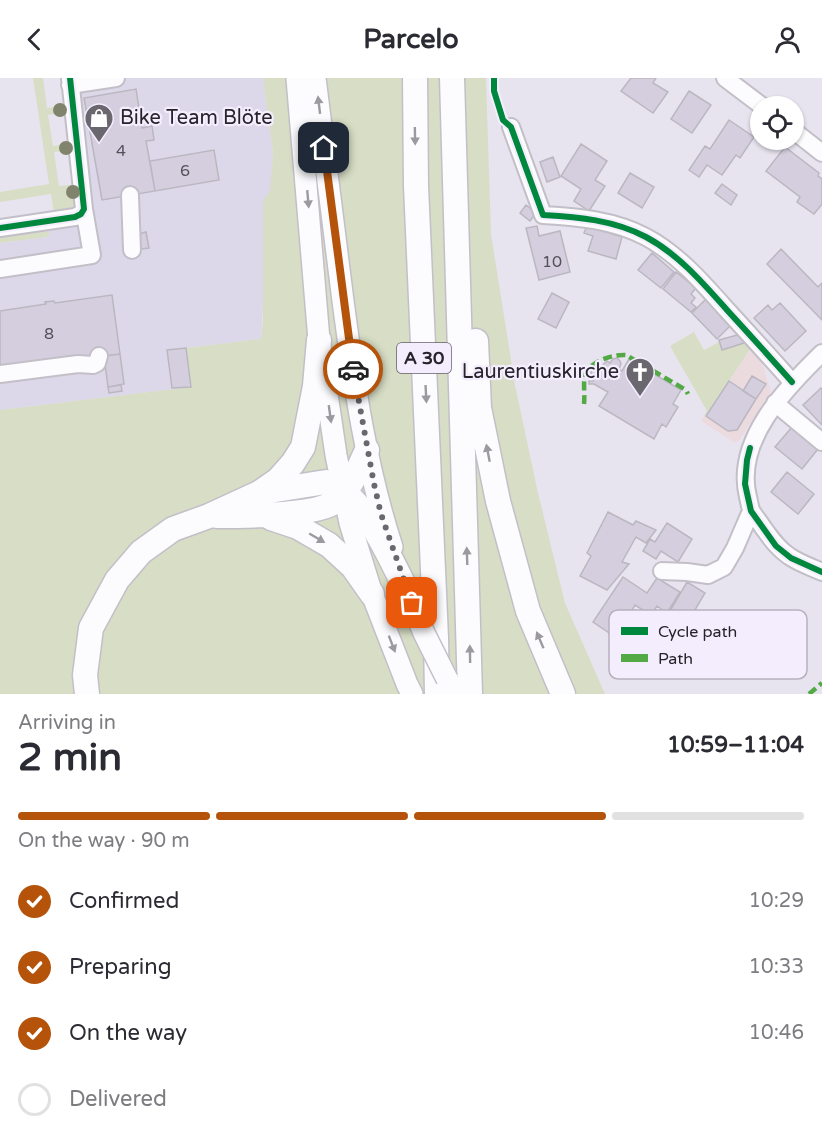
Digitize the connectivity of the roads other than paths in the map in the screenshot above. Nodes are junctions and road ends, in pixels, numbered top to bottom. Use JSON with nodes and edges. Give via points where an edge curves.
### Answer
{"nodes":[{"id":1,"x":116,"y":78,"type":"edge"},
{"id":2,"x":297,"y":78,"type":"edge"},
{"id":3,"x":315,"y":78,"type":"edge"},
{"id":4,"x":415,"y":78,"type":"edge"},
{"id":5,"x":452,"y":78,"type":"edge"},
{"id":6,"x":725,"y":78,"type":"edge"},
{"id":7,"x":70,"y":82,"type":"edge"},
{"id":8,"x":750,"y":97,"type":"edge"},
{"id":9,"x":511,"y":127,"type":"dead end"},
{"id":10,"x":804,"y":139,"type":"edge"},
{"id":11,"x":822,"y":153,"type":"edge"},
{"id":12,"x":455,"y":194,"type":"junction"},
{"id":13,"x":130,"y":195,"type":"dead end"},
{"id":14,"x":84,"y":210,"type":"junction"},
{"id":15,"x":0,"y":228,"type":"edge"},
{"id":16,"x":132,"y":250,"type":"dead end"},
{"id":17,"x":0,"y":269,"type":"edge"},
{"id":18,"x":319,"y":340,"type":"junction"},
{"id":19,"x":822,"y":353,"type":"edge"},
{"id":20,"x":99,"y":356,"type":"dead end"},
{"id":21,"x":0,"y":374,"type":"edge"},
{"id":22,"x":792,"y":382,"type":"junction"},
{"id":23,"x":775,"y":403,"type":"junction"},
{"id":24,"x":822,"y":442,"type":"edge"},
{"id":25,"x":367,"y":450,"type":"junction"},
{"id":26,"x":344,"y":493,"type":"junction"},
{"id":27,"x":262,"y":504,"type":"junction"},
{"id":28,"x":752,"y":511,"type":"junction"},
{"id":29,"x":662,"y":571,"type":"dead end"},
{"id":30,"x":822,"y":572,"type":"edge"},
{"id":31,"x":405,"y":587,"type":"junction"},
{"id":32,"x":372,"y":594,"type":"junction"},
{"id":33,"x":436,"y":638,"type":"junction"},
{"id":34,"x":87,"y":694,"type":"edge"},
{"id":35,"x":412,"y":694,"type":"edge"},
{"id":36,"x":425,"y":694,"type":"edge"},
{"id":37,"x":437,"y":694,"type":"edge"},
{"id":38,"x":455,"y":694,"type":"edge"},
{"id":39,"x":470,"y":694,"type":"edge"},
{"id":40,"x":563,"y":694,"type":"edge"}],
"edges":[{"from":1,"to":7,"type":"street"},
{"from":2,"to":18,"type":"main road","one_way":true},
{"from":25,"to":3,"type":"main road","one_way":true},
{"from":4,"to":33,"type":"highway","number":"A 30","one_way":true,"via":[[416,186]]},
{"from":5,"to":12,"type":"highway","number":"A 30"},
{"from":6,"to":8,"type":"street"},
{"from":7,"to":14,"type":"street"},
{"from":9,"to":22,"type":"street","via":[[543,215],[616,225],[668,251],[699,279]]},
{"from":10,"to":11,"type":"street"},
{"from":39,"to":12,"type":"highway","number":"A 30","one_way":true},
{"from":40,"to":12,"type":"highway","one_way":true,"via":[[528,612],[498,501],[479,408],[472,265]]},
{"from":13,"to":16,"type":"street"},
{"from":14,"to":15,"type":"street","via":[[75,217]]},
{"from":14,"to":17,"type":"street","via":[[92,255]]},
{"from":18,"to":26,"type":"main road","one_way":true},
{"from":18,"to":27,"type":"highway","via":[[303,447]]},
{"from":19,"to":22,"type":"street"},
{"from":20,"to":21,"type":"street","via":[[93,365]]},
{"from":22,"to":23,"type":"street"},
{"from":23,"to":24,"type":"street"},
{"from":23,"to":28,"type":"street","via":[[747,460],[745,484]]},
{"from":25,"to":26,"type":"highway"},
{"from":25,"to":31,"type":"main road","via":[[381,514]]},
{"from":26,"to":27,"type":"highway","via":[[326,482]]},
{"from":26,"to":31,"type":"highway","via":[[369,519]]},
{"from":26,"to":32,"type":"main road"},
{"from":27,"to":32,"type":"highway","one_way":true,"via":[[329,544],[353,567]]},
{"from":27,"to":34,"type":"highway","via":[[173,529],[141,552],[117,580],[92,628],[85,675]]},
{"from":28,"to":29,"type":"street","via":[[724,567],[708,575]]},
{"from":28,"to":30,"type":"street","via":[[776,546],[790,558]]},
{"from":31,"to":38,"type":"main road","bridge":true},
{"from":32,"to":35,"type":"main road","one_way":true},
{"from":33,"to":36,"type":"highway"},
{"from":33,"to":37,"type":"highway","number":"A 30"}]}
